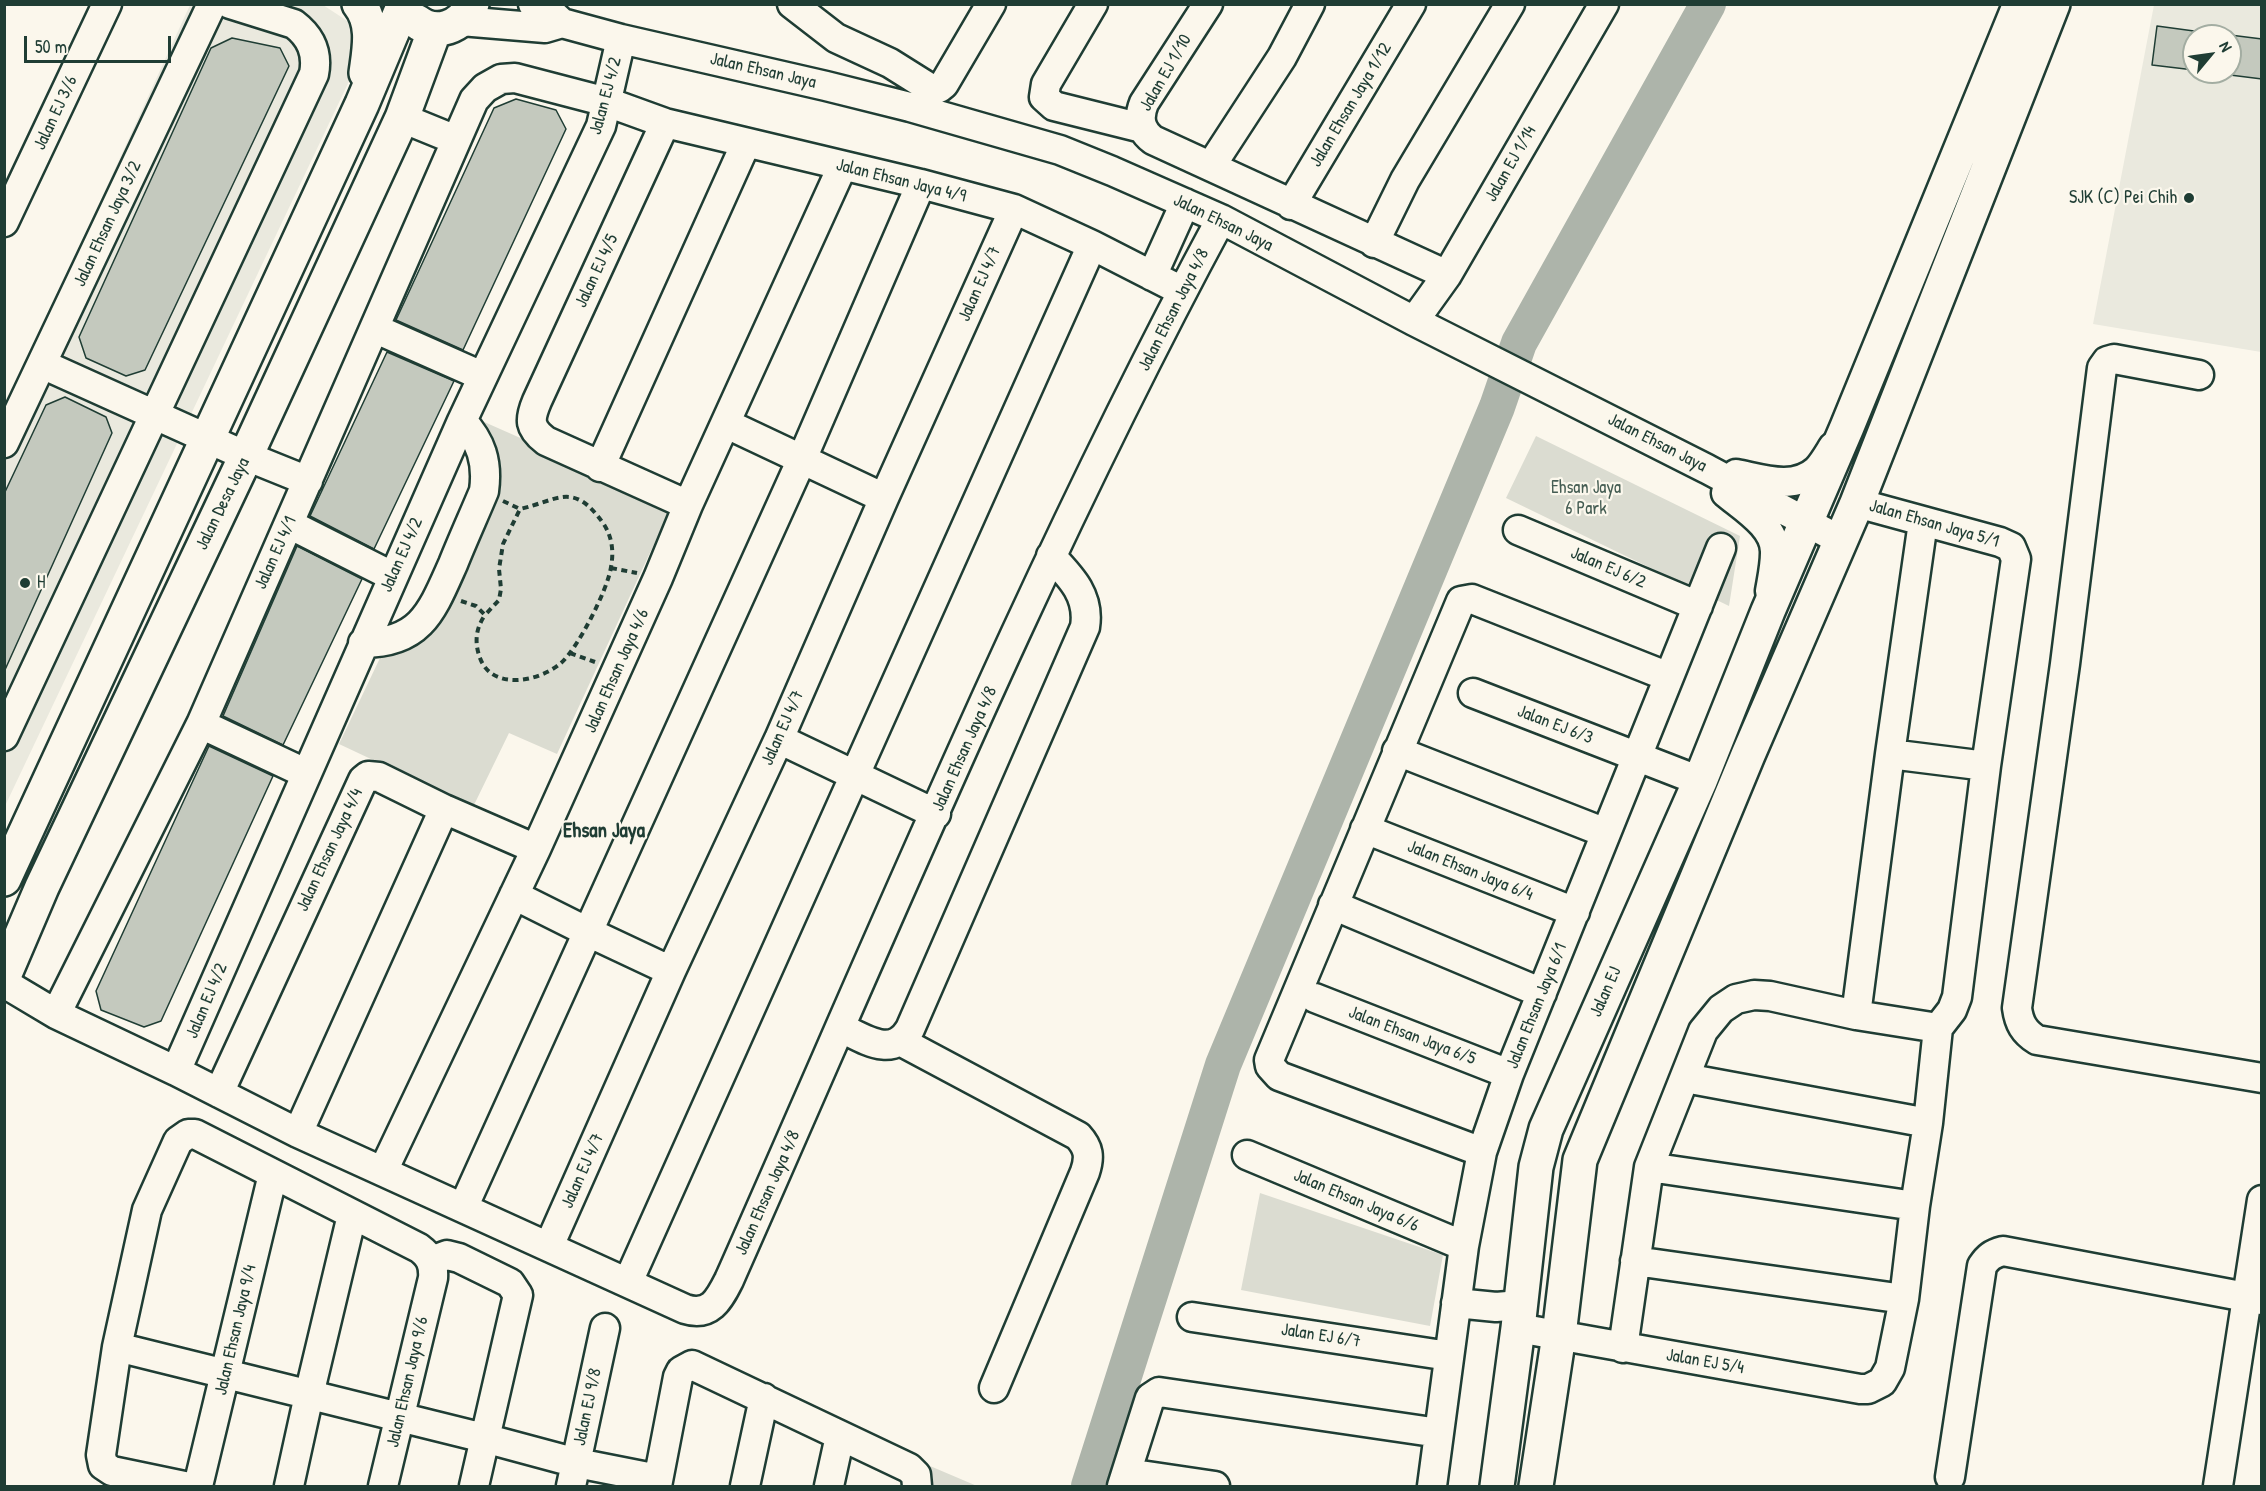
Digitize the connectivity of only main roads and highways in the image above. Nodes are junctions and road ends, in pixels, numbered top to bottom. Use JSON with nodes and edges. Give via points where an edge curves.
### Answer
{"nodes":[{"id":1,"x":359,"y":4,"type":"edge"},
{"id":2,"x":404,"y":4,"type":"edge"},
{"id":3,"x":2020,"y":4,"type":"edge"},
{"id":4,"x":2053,"y":4,"type":"edge"},
{"id":5,"x":456,"y":18,"type":"edge"},
{"id":6,"x":362,"y":104,"type":"junction"},
{"id":7,"x":326,"y":183,"type":"junction"},
{"id":8,"x":361,"y":204,"type":"junction"},
{"id":9,"x":4,"y":879,"type":"edge"},
{"id":10,"x":4,"y":976,"type":"edge"},
{"id":11,"x":1497,"y":1486,"type":"edge"},
{"id":12,"x":1536,"y":1486,"type":"edge"}],
"edges":[{"from":1,"to":6,"type":"main road","via":[[369,32]]},
{"from":2,"to":5,"type":"main road","via":[[419,23]]},
{"from":2,"to":6,"type":"main road"},
{"from":3,"to":11,"type":"main road","name":"Jalan EJ","via":[[1700,781],[1546,1129],[1536,1167]]},
{"from":4,"to":12,"type":"main road","via":[[1857,503],[1580,1160]]},
{"from":5,"to":8,"type":"main road","name":"Jalan Desa Jaya"},
{"from":6,"to":7,"type":"main road"},
{"from":7,"to":8,"type":"main road"},
{"from":7,"to":9,"type":"main road"},
{"from":8,"to":10,"type":"main road","name":"Jalan Desa Jaya"}]}
